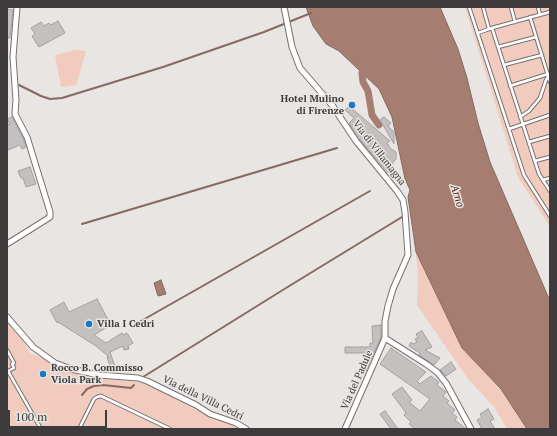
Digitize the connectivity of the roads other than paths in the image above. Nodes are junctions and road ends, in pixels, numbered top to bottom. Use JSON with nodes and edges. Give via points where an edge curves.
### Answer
{"nodes":[{"id":1,"x":17,"y":7,"type":"edge"},
{"id":2,"x":284,"y":7,"type":"edge"},
{"id":3,"x":469,"y":7,"type":"edge"},
{"id":4,"x":483,"y":7,"type":"edge"},
{"id":5,"x":511,"y":7,"type":"edge"},
{"id":6,"x":538,"y":7,"type":"edge"},
{"id":7,"x":550,"y":12,"type":"edge"},
{"id":8,"x":540,"y":15,"type":"junction"},
{"id":9,"x":530,"y":18,"type":"junction"},
{"id":10,"x":515,"y":22,"type":"junction"},
{"id":11,"x":491,"y":29,"type":"junction"},
{"id":12,"x":478,"y":33,"type":"junction"},
{"id":13,"x":536,"y":37,"type":"junction"},
{"id":14,"x":498,"y":47,"type":"junction"},
{"id":15,"x":542,"y":55,"type":"junction"},
{"id":16,"x":504,"y":65,"type":"junction"},
{"id":17,"x":549,"y":74,"type":"edge"},
{"id":18,"x":550,"y":82,"type":"edge"},
{"id":19,"x":510,"y":86,"type":"junction"},
{"id":20,"x":550,"y":115,"type":"edge"},
{"id":21,"x":520,"y":117,"type":"junction"},
{"id":22,"x":523,"y":124,"type":"junction"},
{"id":23,"x":509,"y":129,"type":"junction"},
{"id":24,"x":550,"y":136,"type":"edge"},
{"id":25,"x":529,"y":142,"type":"junction"},
{"id":26,"x":550,"y":157,"type":"edge"},
{"id":27,"x":535,"y":161,"type":"junction"},
{"id":28,"x":550,"y":178,"type":"edge"},
{"id":29,"x":543,"y":180,"type":"junction"},
{"id":30,"x":550,"y":191,"type":"edge"},
{"id":31,"x":550,"y":216,"type":"edge"},
{"id":32,"x":7,"y":244,"type":"edge"},
{"id":33,"x":7,"y":317,"type":"edge"},
{"id":34,"x":386,"y":338,"type":"junction"},
{"id":35,"x":7,"y":350,"type":"edge"},
{"id":36,"x":41,"y":429,"type":"edge"},
{"id":37,"x":79,"y":429,"type":"edge"},
{"id":38,"x":170,"y":429,"type":"edge"},
{"id":39,"x":246,"y":429,"type":"edge"},
{"id":40,"x":345,"y":429,"type":"edge"},
{"id":41,"x":471,"y":429,"type":"edge"}],
"edges":[{"from":1,"to":32,"type":"street","via":[[13,57],[15,114],[27,137],[50,217]]},
{"from":2,"to":34,"type":"street","name":"Via di Villamagna","via":[[292,47],[300,68],[332,105],[356,141],[403,200],[408,255],[388,306],[385,321]]},
{"from":3,"to":12,"type":"lane"},
{"from":4,"to":11,"type":"lane"},
{"from":5,"to":10,"type":"lane"},
{"from":6,"to":8,"type":"lane"},
{"from":7,"to":8,"type":"lane"},
{"from":8,"to":9,"type":"lane"},
{"from":9,"to":10,"type":"lane"},
{"from":9,"to":13,"type":"lane"},
{"from":10,"to":11,"type":"lane"},
{"from":11,"to":12,"type":"lane"},
{"from":11,"to":14,"type":"lane"},
{"from":12,"to":23,"type":"lane"},
{"from":13,"to":14,"type":"lane"},
{"from":13,"to":15,"type":"lane"},
{"from":14,"to":16,"type":"lane"},
{"from":15,"to":16,"type":"lane"},
{"from":15,"to":17,"type":"lane"},
{"from":16,"to":19,"type":"lane"},
{"from":17,"to":18,"type":"lane"},
{"from":17,"to":19,"type":"lane"},
{"from":17,"to":21,"type":"lane","via":[[540,98]]},
{"from":19,"to":21,"type":"lane"},
{"from":20,"to":22,"type":"lane"},
{"from":21,"to":22,"type":"lane"},
{"from":22,"to":23,"type":"lane"},
{"from":22,"to":25,"type":"lane"},
{"from":23,"to":31,"type":"lane","via":[[524,175]]},
{"from":24,"to":25,"type":"lane"},
{"from":25,"to":27,"type":"lane"},
{"from":26,"to":27,"type":"lane"},
{"from":27,"to":29,"type":"lane"},
{"from":28,"to":29,"type":"lane"},
{"from":29,"to":30,"type":"lane"},
{"from":33,"to":39,"type":"street","name":"Via della Villa Cedri","via":[[33,347],[55,363],[99,375],[147,381],[210,414]]},
{"from":34,"to":40,"type":"street","name":"Via del Padule"},
{"from":34,"to":41,"type":"street","via":[[437,372],[446,383]]},
{"from":35,"to":36,"type":"lane","via":[[14,363],[14,368],[8,371]]},
{"from":37,"to":38,"type":"lane","via":[[94,399],[101,396]]}]}
